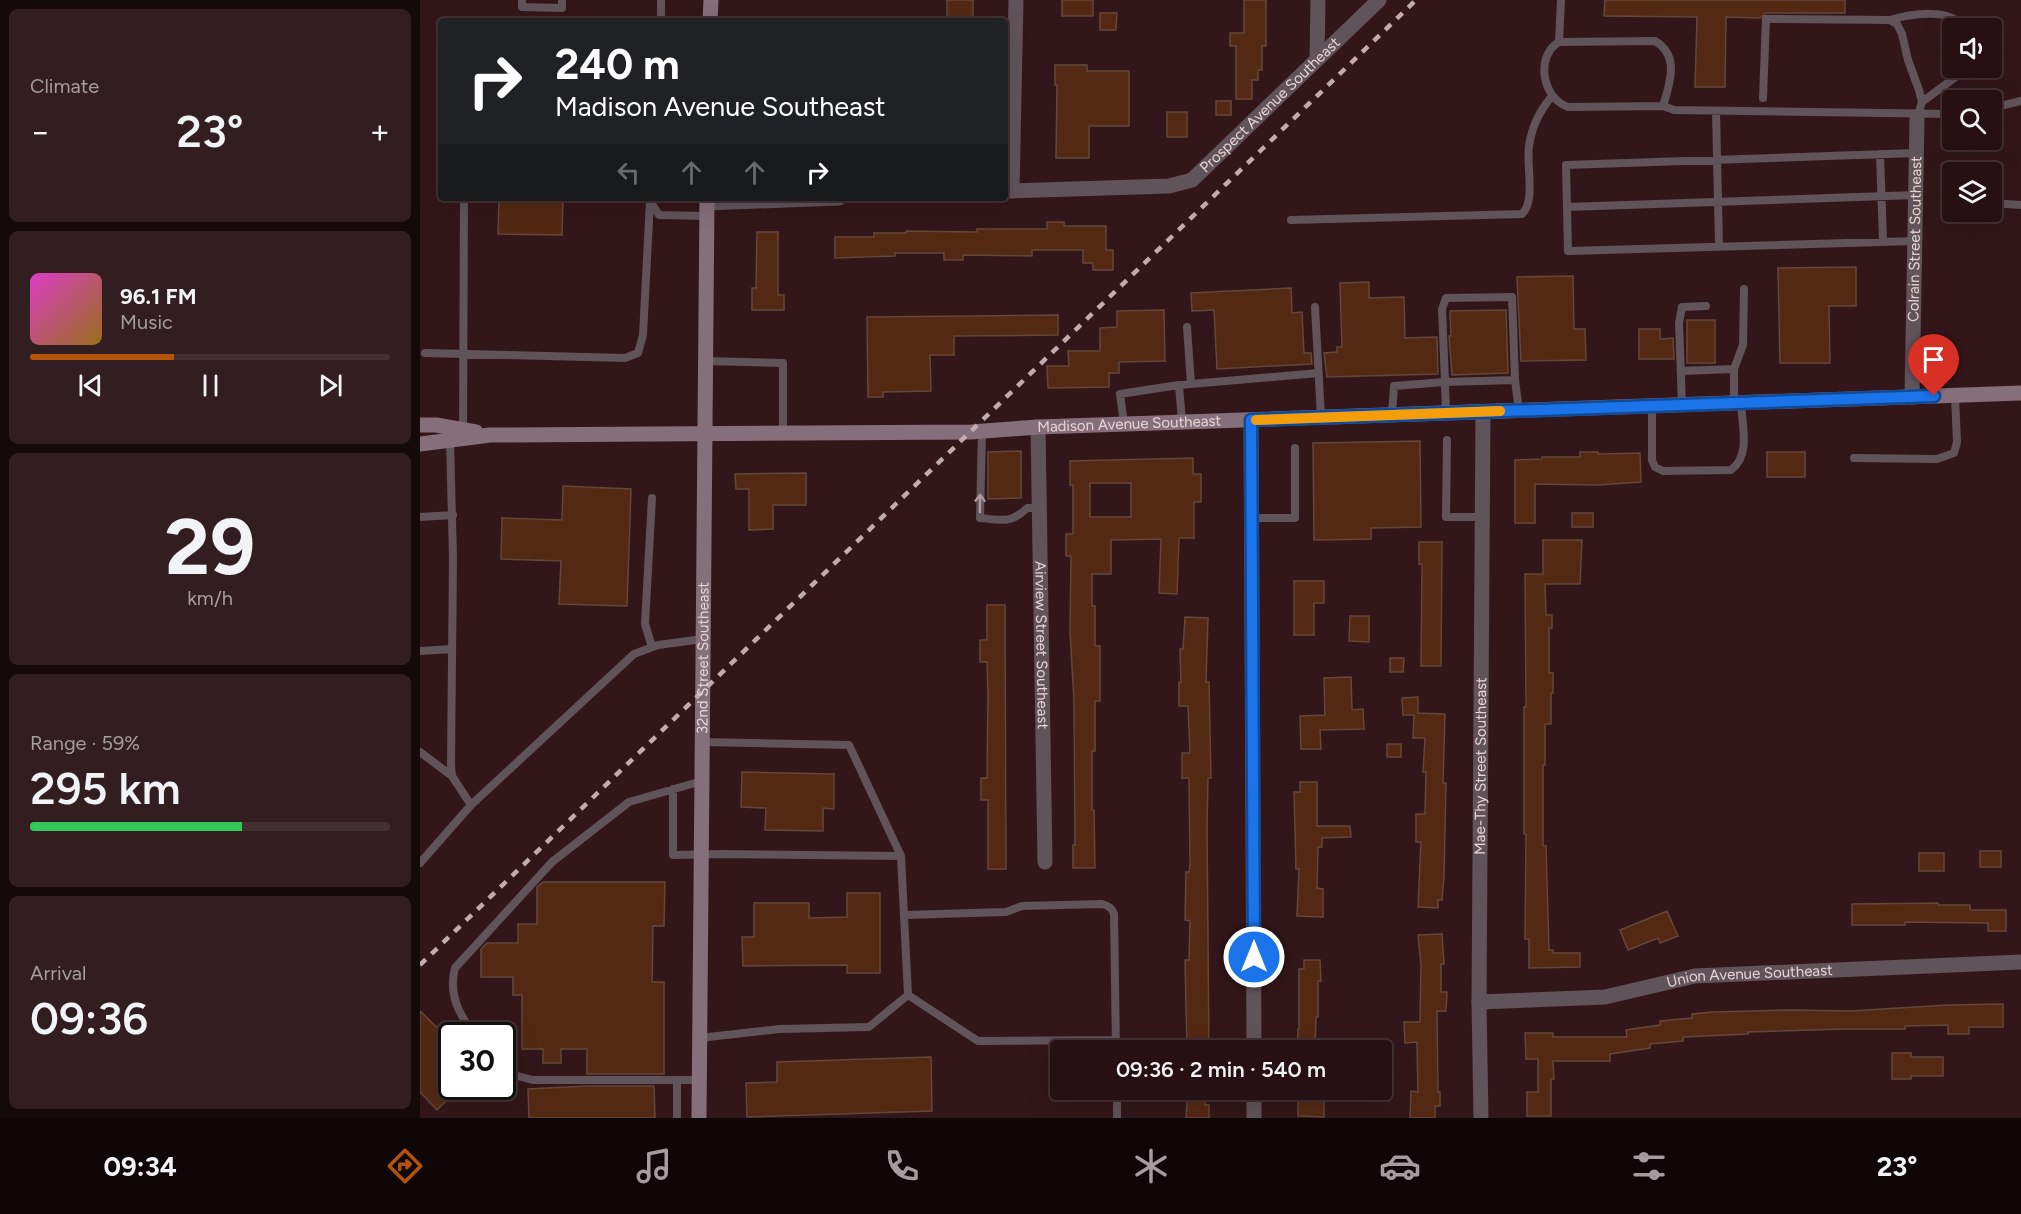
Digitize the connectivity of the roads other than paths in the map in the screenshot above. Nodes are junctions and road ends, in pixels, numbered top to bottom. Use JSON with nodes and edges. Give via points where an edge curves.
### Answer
{"nodes":[{"id":1,"x":522,"y":0,"type":"edge"},
{"id":2,"x":562,"y":0,"type":"edge"},
{"id":3,"x":661,"y":0,"type":"edge"},
{"id":4,"x":711,"y":0,"type":"edge"},
{"id":5,"x":1016,"y":0,"type":"edge"},
{"id":6,"x":1318,"y":0,"type":"edge"},
{"id":7,"x":1379,"y":0,"type":"edge"},
{"id":8,"x":1561,"y":0,"type":"edge"},
{"id":9,"x":661,"y":18,"type":"edge"},
{"id":10,"x":710,"y":18,"type":"edge"},
{"id":11,"x":1954,"y":18,"type":"edge"},
{"id":12,"x":1890,"y":20,"type":"junction"},
{"id":13,"x":1559,"y":42,"type":"junction"},
{"id":14,"x":1317,"y":59,"type":"junction"},
{"id":15,"x":1954,"y":78,"type":"edge"},
{"id":16,"x":1552,"y":96,"type":"junction"},
{"id":17,"x":1763,"y":98,"type":"dead end"},
{"id":18,"x":2021,"y":101,"type":"edge"},
{"id":19,"x":1922,"y":102,"type":"junction"},
{"id":20,"x":1663,"y":106,"type":"junction"},
{"id":21,"x":2002,"y":106,"type":"edge"},
{"id":22,"x":1716,"y":111,"type":"junction"},
{"id":23,"x":1942,"y":115,"type":"edge"},
{"id":24,"x":1918,"y":117,"type":"junction"},
{"id":25,"x":1916,"y":153,"type":"junction"},
{"id":26,"x":1880,"y":154,"type":"junction"},
{"id":27,"x":1717,"y":161,"type":"junction"},
{"id":28,"x":1009,"y":191,"type":"edge"},
{"id":29,"x":1916,"y":195,"type":"junction"},
{"id":30,"x":1882,"y":196,"type":"junction"},
{"id":31,"x":464,"y":201,"type":"edge"},
{"id":32,"x":650,"y":201,"type":"edge"},
{"id":33,"x":651,"y":201,"type":"edge"},
{"id":34,"x":790,"y":201,"type":"edge"},
{"id":35,"x":1718,"y":201,"type":"junction"},
{"id":36,"x":2002,"y":204,"type":"edge"},
{"id":37,"x":2021,"y":205,"type":"edge"},
{"id":38,"x":707,"y":206,"type":"edge"},
{"id":39,"x":1567,"y":207,"type":"junction"},
{"id":40,"x":1291,"y":220,"type":"dead end"},
{"id":41,"x":1883,"y":241,"type":"junction"},
{"id":42,"x":1915,"y":241,"type":"junction"},
{"id":43,"x":1719,"y":246,"type":"junction"},
{"id":44,"x":1744,"y":289,"type":"dead end"},
{"id":45,"x":1706,"y":306,"type":"dead end"},
{"id":46,"x":1316,"y":307,"type":"dead end"},
{"id":47,"x":1187,"y":327,"type":"dead end"},
{"id":48,"x":425,"y":353,"type":"dead end"},
{"id":49,"x":464,"y":355,"type":"junction"},
{"id":50,"x":705,"y":361,"type":"junction"},
{"id":51,"x":1734,"y":369,"type":"junction"},
{"id":52,"x":1681,"y":371,"type":"junction"},
{"id":53,"x":1319,"y":373,"type":"junction"},
{"id":54,"x":1515,"y":380,"type":"junction"},
{"id":55,"x":1445,"y":382,"type":"junction"},
{"id":56,"x":1191,"y":384,"type":"junction"},
{"id":57,"x":1179,"y":385,"type":"junction"},
{"id":58,"x":2021,"y":393,"type":"edge"},
{"id":59,"x":1955,"y":396,"type":"junction"},
{"id":60,"x":1912,"y":397,"type":"junction"},
{"id":61,"x":1737,"y":403,"type":"junction"},
{"id":62,"x":1682,"y":405,"type":"junction"},
{"id":63,"x":1652,"y":406,"type":"junction"},
{"id":64,"x":1519,"y":411,"type":"junction"},
{"id":65,"x":1483,"y":412,"type":"junction"},
{"id":66,"x":1446,"y":413,"type":"junction"},
{"id":67,"x":1392,"y":415,"type":"junction"},
{"id":68,"x":1321,"y":417,"type":"junction"},
{"id":69,"x":1251,"y":420,"type":"junction"},
{"id":70,"x":1182,"y":422,"type":"junction"},
{"id":71,"x":1124,"y":424,"type":"junction"},
{"id":72,"x":420,"y":425,"type":"edge"},
{"id":73,"x":1038,"y":427,"type":"junction"},
{"id":74,"x":463,"y":430,"type":"junction"},
{"id":75,"x":982,"y":431,"type":"junction"},
{"id":76,"x":704,"y":434,"type":"junction"},
{"id":77,"x":783,"y":434,"type":"junction"},
{"id":78,"x":490,"y":435,"type":"junction"},
{"id":79,"x":450,"y":440,"type":"junction"},
{"id":80,"x":1447,"y":440,"type":"dead end"},
{"id":81,"x":420,"y":444,"type":"edge"},
{"id":82,"x":1295,"y":448,"type":"dead end"},
{"id":83,"x":1854,"y":458,"type":"dead end"},
{"id":84,"x":652,"y":498,"type":"dead end"},
{"id":85,"x":1040,"y":508,"type":"junction"},
{"id":86,"x":453,"y":515,"type":"junction"},
{"id":87,"x":420,"y":517,"type":"edge"},
{"id":88,"x":1482,"y":517,"type":"junction"},
{"id":89,"x":1252,"y":518,"type":"junction"},
{"id":90,"x":703,"y":639,"type":"junction"},
{"id":91,"x":652,"y":647,"type":"junction"},
{"id":92,"x":452,"y":649,"type":"junction"},
{"id":93,"x":420,"y":651,"type":"edge"},
{"id":94,"x":702,"y":742,"type":"junction"},
{"id":95,"x":420,"y":752,"type":"edge"},
{"id":96,"x":452,"y":776,"type":"junction"},
{"id":97,"x":702,"y":781,"type":"junction"},
{"id":98,"x":673,"y":789,"type":"junction"},
{"id":99,"x":471,"y":805,"type":"junction"},
{"id":100,"x":702,"y":854,"type":"junction"},
{"id":101,"x":901,"y":856,"type":"junction"},
{"id":102,"x":1045,"y":862,"type":"dead end"},
{"id":103,"x":420,"y":863,"type":"edge"},
{"id":104,"x":904,"y":915,"type":"junction"},
{"id":105,"x":2021,"y":962,"type":"edge"},
{"id":106,"x":908,"y":995,"type":"junction"},
{"id":107,"x":1479,"y":1002,"type":"junction"},
{"id":108,"x":467,"y":1022,"type":"edge"},
{"id":109,"x":699,"y":1038,"type":"junction"},
{"id":110,"x":1050,"y":1040,"type":"edge"},
{"id":111,"x":1116,"y":1040,"type":"edge"},
{"id":112,"x":1254,"y":1040,"type":"edge"},
{"id":113,"x":516,"y":1076,"type":"edge"},
{"id":114,"x":677,"y":1080,"type":"junction"},
{"id":115,"x":699,"y":1080,"type":"junction"},
{"id":116,"x":1117,"y":1100,"type":"edge"},
{"id":117,"x":1254,"y":1100,"type":"edge"},
{"id":118,"x":677,"y":1118,"type":"edge"},
{"id":119,"x":699,"y":1118,"type":"edge"},
{"id":120,"x":1117,"y":1118,"type":"edge"},
{"id":121,"x":1254,"y":1118,"type":"edge"},
{"id":122,"x":1481,"y":1118,"type":"edge"}],
"edges":[{"from":1,"to":2,"type":"lane","via":[[522,7],[562,8]]},
{"from":3,"to":9,"type":"lane"},
{"from":4,"to":10,"type":"street"},
{"from":5,"to":28,"type":"street"},
{"from":6,"to":14,"type":"street"},
{"from":7,"to":14,"type":"street","name":"Prospect Avenue Southeast"},
{"from":8,"to":13,"type":"lane"},
{"from":11,"to":12,"type":"lane","via":[[1907,15]]},
{"from":12,"to":17,"type":"lane","via":[[1766,19]]},
{"from":12,"to":19,"type":"lane","via":[[1902,34]]},
{"from":13,"to":16,"type":"lane","via":[[1550,47],[1546,57],[1544,73]]},
{"from":13,"to":20,"type":"lane","via":[[1655,41],[1665,47],[1671,78]]},
{"from":14,"to":28,"type":"street","name":"Prospect Avenue Southeast","via":[[1192,180],[1169,186]]},
{"from":15,"to":19,"type":"lane"},
{"from":16,"to":20,"type":"lane","via":[[1568,107]]},
{"from":16,"to":40,"type":"lane","via":[[1534,126],[1529,148],[1529,200],[1522,214]]},
{"from":18,"to":21,"type":"lane"},
{"from":19,"to":24,"type":"lane"},
{"from":20,"to":22,"type":"lane"},
{"from":22,"to":24,"type":"lane"},
{"from":22,"to":27,"type":"lane"},
{"from":23,"to":24,"type":"lane"},
{"from":24,"to":25,"type":"street","name":"Colrain Street Southeast"},
{"from":25,"to":26,"type":"lane"},
{"from":25,"to":29,"type":"street","name":"Colrain Street Southeast"},
{"from":26,"to":27,"type":"lane"},
{"from":26,"to":30,"type":"lane"},
{"from":27,"to":35,"type":"lane"},
{"from":27,"to":39,"type":"lane","via":[[1566,165]]},
{"from":29,"to":30,"type":"lane"},
{"from":29,"to":42,"type":"street","name":"Colrain Street Southeast"},
{"from":30,"to":35,"type":"lane"},
{"from":30,"to":41,"type":"lane"},
{"from":31,"to":49,"type":"lane"},
{"from":32,"to":49,"type":"lane","via":[[643,336],[638,353],[625,358]]},
{"from":33,"to":38,"type":"lane","via":[[659,215]]},
{"from":34,"to":38,"type":"street"},
{"from":35,"to":39,"type":"lane"},
{"from":35,"to":43,"type":"lane"},
{"from":36,"to":37,"type":"lane"},
{"from":38,"to":50,"type":"street","name":"32nd Street Southeast"},
{"from":39,"to":43,"type":"lane","via":[[1568,251]]},
{"from":41,"to":42,"type":"lane"},
{"from":41,"to":43,"type":"lane"},
{"from":42,"to":60,"type":"street","name":"Colrain Street Southeast"},
{"from":44,"to":51,"type":"lane","via":[[1743,345]]},
{"from":45,"to":52,"type":"lane","via":[[1682,307]]},
{"from":46,"to":53,"type":"lane"},
{"from":47,"to":56,"type":"lane"},
{"from":48,"to":49,"type":"lane"},
{"from":49,"to":74,"type":"lane"},
{"from":50,"to":76,"type":"street","name":"32nd Street Southeast"},
{"from":50,"to":77,"type":"lane","via":[[783,363]]},
{"from":51,"to":52,"type":"lane"},
{"from":51,"to":61,"type":"lane"},
{"from":52,"to":62,"type":"lane"},
{"from":53,"to":56,"type":"lane"},
{"from":53,"to":68,"type":"lane"},
{"from":54,"to":55,"type":"lane"},
{"from":54,"to":55,"type":"lane","via":[[1512,297],[1446,298],[1442,309]]},
{"from":54,"to":64,"type":"lane"},
{"from":55,"to":66,"type":"lane"},
{"from":55,"to":67,"type":"lane","via":[[1394,386]]},
{"from":56,"to":57,"type":"lane"},
{"from":57,"to":70,"type":"lane"},
{"from":57,"to":71,"type":"lane","via":[[1120,394]]},
{"from":58,"to":59,"type":"street","name":"Madison Avenue Southeast"},
{"from":59,"to":60,"type":"street","name":"Madison Avenue Southeast"},
{"from":59,"to":83,"type":"lane","via":[[1954,453],[1937,459]]},
{"from":60,"to":61,"type":"street","name":"Madison Avenue Southeast"},
{"from":61,"to":62,"type":"street","name":"Madison Avenue Southeast"},
{"from":61,"to":63,"type":"lane","via":[[1744,448],[1742,459],[1731,470],[1663,471],[1655,467]]},
{"from":62,"to":63,"type":"street","name":"Madison Avenue Southeast"},
{"from":63,"to":64,"type":"street","name":"Madison Avenue Southeast"},
{"from":64,"to":65,"type":"street","name":"Madison Avenue Southeast"},
{"from":65,"to":66,"type":"street","name":"Madison Avenue Southeast"},
{"from":65,"to":88,"type":"street","name":"Mae-Thy Street Southeast"},
{"from":66,"to":67,"type":"street","name":"Madison Avenue Southeast"},
{"from":67,"to":68,"type":"street","name":"Madison Avenue Southeast"},
{"from":68,"to":69,"type":"street","name":"Madison Avenue Southeast"},
{"from":69,"to":70,"type":"street","name":"Madison Avenue Southeast"},
{"from":69,"to":89,"type":"street"},
{"from":70,"to":71,"type":"street","name":"Madison Avenue Southeast"},
{"from":71,"to":73,"type":"street","name":"Madison Avenue Southeast"},
{"from":72,"to":74,"type":"street"},
{"from":73,"to":75,"type":"street","name":"Madison Avenue Southeast"},
{"from":73,"to":85,"type":"street","name":"Airview Street Southeast"},
{"from":74,"to":78,"type":"street"},
{"from":75,"to":77,"type":"street","name":"Madison Avenue Southeast"},
{"from":85,"to":75,"type":"lane","one_way":true,"via":[[1027,508],[1010,520],[980,518]]},
{"from":76,"to":77,"type":"street","name":"Madison Avenue Southeast"},
{"from":76,"to":78,"type":"street","name":"Madison Avenue Southeast"},
{"from":76,"to":90,"type":"street","name":"32nd Street Southeast"},
{"from":78,"to":79,"type":"street"},
{"from":79,"to":81,"type":"street"},
{"from":79,"to":86,"type":"lane"},
{"from":80,"to":88,"type":"lane","via":[[1446,517]]},
{"from":82,"to":89,"type":"lane","via":[[1295,518]]},
{"from":84,"to":91,"type":"lane","via":[[645,624]]},
{"from":85,"to":102,"type":"street","name":"Airview Street Southeast"},
{"from":86,"to":87,"type":"lane"},
{"from":86,"to":92,"type":"lane"},
{"from":88,"to":107,"type":"street","name":"Mae-Thy Street Southeast"},
{"from":89,"to":112,"type":"street"},
{"from":90,"to":91,"type":"lane"},
{"from":90,"to":94,"type":"street","name":"32nd Street Southeast"},
{"from":91,"to":99,"type":"lane","via":[[634,654]]},
{"from":92,"to":93,"type":"lane"},
{"from":92,"to":96,"type":"lane"},
{"from":94,"to":97,"type":"street","name":"32nd Street Southeast"},
{"from":94,"to":101,"type":"lane","via":[[849,745]]},
{"from":95,"to":96,"type":"lane"},
{"from":96,"to":99,"type":"lane"},
{"from":97,"to":98,"type":"lane"},
{"from":97,"to":100,"type":"street","name":"32nd Street Southeast"},
{"from":98,"to":100,"type":"lane","via":[[673,855]]},
{"from":98,"to":108,"type":"lane","via":[[629,802],[552,862],[455,968],[455,1003]]},
{"from":99,"to":103,"type":"lane"},
{"from":100,"to":101,"type":"lane"},
{"from":100,"to":109,"type":"street","name":"32nd Street Southeast"},
{"from":101,"to":104,"type":"lane"},
{"from":104,"to":106,"type":"lane"},
{"from":104,"to":111,"type":"lane","via":[[1006,912],[1022,906],[1108,906],[1114,914]]},
{"from":105,"to":107,"type":"street","name":"Union Avenue Southeast","via":[[1695,976],[1605,997]]},
{"from":106,"to":109,"type":"lane","via":[[869,1027],[780,1029]]},
{"from":106,"to":110,"type":"lane","via":[[978,1041]]},
{"from":107,"to":122,"type":"street","name":"Mae-Thy Street Southeast"},
{"from":109,"to":115,"type":"street","name":"32nd Street Southeast"},
{"from":113,"to":114,"type":"lane","via":[[533,1080]]},
{"from":114,"to":115,"type":"lane"},
{"from":114,"to":118,"type":"lane"},
{"from":115,"to":119,"type":"street","name":"32nd Street Southeast"},
{"from":116,"to":120,"type":"lane"},
{"from":117,"to":121,"type":"street"}]}
